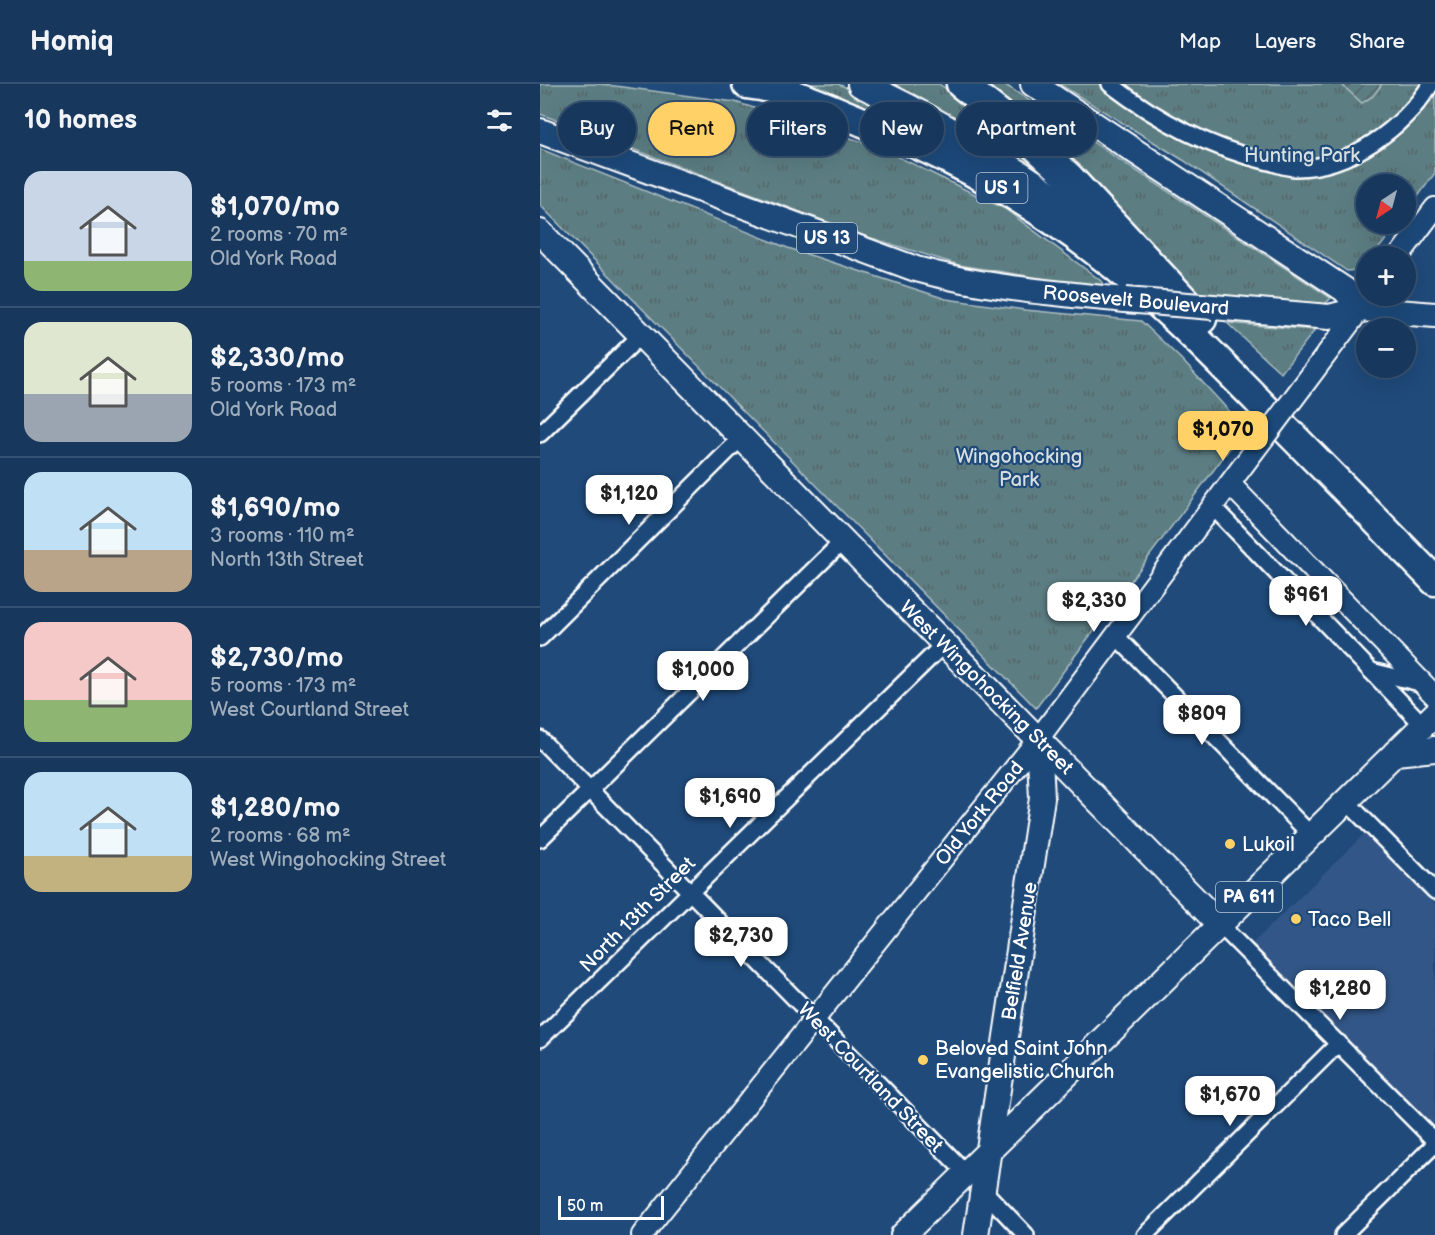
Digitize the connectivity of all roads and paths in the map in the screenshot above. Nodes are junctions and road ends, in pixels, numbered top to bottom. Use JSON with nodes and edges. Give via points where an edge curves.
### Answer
{"nodes":[{"id":1,"x":861,"y":84,"type":"edge"},
{"id":2,"x":961,"y":84,"type":"edge"},
{"id":3,"x":1033,"y":84,"type":"edge"},
{"id":4,"x":1110,"y":84,"type":"edge"},
{"id":5,"x":1431,"y":84,"type":"edge"},
{"id":6,"x":756,"y":85,"type":"edge"},
{"id":7,"x":540,"y":131,"type":"edge"},
{"id":8,"x":1435,"y":208,"type":"edge"},
{"id":9,"x":540,"y":232,"type":"edge"},
{"id":10,"x":1406,"y":246,"type":"edge"},
{"id":11,"x":1356,"y":297,"type":"edge"},
{"id":12,"x":1184,"y":302,"type":"junction"},
{"id":13,"x":1356,"y":306,"type":"edge"},
{"id":14,"x":1362,"y":306,"type":"edge"},
{"id":15,"x":1387,"y":306,"type":"edge"},
{"id":16,"x":1435,"y":315,"type":"edge"},
{"id":17,"x":642,"y":334,"type":"junction"},
{"id":18,"x":540,"y":434,"type":"edge"},
{"id":19,"x":742,"y":437,"type":"junction"},
{"id":20,"x":1230,"y":484,"type":"junction"},
{"id":21,"x":1213,"y":507,"type":"junction"},
{"id":22,"x":843,"y":541,"type":"junction"},
{"id":23,"x":1435,"y":555,"type":"edge"},
{"id":24,"x":1435,"y":580,"type":"edge"},
{"id":25,"x":1116,"y":635,"type":"junction"},
{"id":26,"x":540,"y":638,"type":"edge"},
{"id":27,"x":944,"y":644,"type":"junction"},
{"id":28,"x":1371,"y":671,"type":"junction"},
{"id":29,"x":1429,"y":690,"type":"edge"},
{"id":30,"x":1429,"y":720,"type":"edge"},
{"id":31,"x":1039,"y":738,"type":"junction"},
{"id":32,"x":540,"y":739,"type":"edge"},
{"id":33,"x":1435,"y":749,"type":"edge"},
{"id":34,"x":1395,"y":753,"type":"junction"},
{"id":35,"x":590,"y":790,"type":"junction"},
{"id":36,"x":1346,"y":801,"type":"junction"},
{"id":37,"x":1311,"y":835,"type":"junction"},
{"id":38,"x":540,"y":839,"type":"edge"},
{"id":39,"x":1435,"y":891,"type":"edge"},
{"id":40,"x":689,"y":892,"type":"junction"},
{"id":41,"x":1220,"y":925,"type":"junction"},
{"id":42,"x":814,"y":1019,"type":"junction"},
{"id":43,"x":540,"y":1039,"type":"edge"},
{"id":44,"x":1339,"y":1043,"type":"junction"},
{"id":45,"x":1435,"y":1143,"type":"edge"},
{"id":46,"x":989,"y":1151,"type":"junction"},
{"id":47,"x":975,"y":1182,"type":"junction"},
{"id":48,"x":642,"y":1235,"type":"edge"},
{"id":49,"x":903,"y":1235,"type":"edge"},
{"id":50,"x":976,"y":1235,"type":"edge"},
{"id":51,"x":1026,"y":1235,"type":"edge"},
{"id":52,"x":1145,"y":1235,"type":"edge"},
{"id":53,"x":1343,"y":1235,"type":"edge"}],
"edges":[{"from":1,"to":12,"type":"highway","number":"US 1","via":[[936,122],[1023,176],[1104,235]]},
{"from":2,"to":12,"type":"highway","number":"US 1","via":[[1069,177]]},
{"from":3,"to":11,"type":"main road"},
{"from":4,"to":5,"type":"street","via":[[1187,134],[1231,153],[1295,168],[1332,164],[1366,146],[1391,129]]},
{"from":6,"to":24,"type":"highway","number":"US 1","via":[[939,154],[1018,198],[1093,249],[1202,344]]},
{"from":7,"to":13,"type":"main road","name":"Roosevelt Boulevard","number":"US 13","bridge":true,"via":[[954,280],[1125,300],[1329,316]]},
{"from":8,"to":10,"type":"street"},
{"from":9,"to":17,"type":"main road","name":"West Wingohocking Street"},
{"from":12,"to":23,"type":"highway","number":"US 1"},
{"from":14,"to":20,"type":"street","name":"Old York Road","bridge":true},
{"from":15,"to":16,"type":"main road","number":"US 13"},
{"from":17,"to":18,"type":"street"},
{"from":17,"to":19,"type":"main road","name":"West Wingohocking Street"},
{"from":19,"to":22,"type":"main road","name":"West Wingohocking Street"},
{"from":19,"to":26,"type":"street"},
{"from":20,"to":21,"type":"street","name":"Old York Road"},
{"from":20,"to":29,"type":"street"},
{"from":21,"to":25,"type":"street","name":"Old York Road"},
{"from":21,"to":28,"type":"street"},
{"from":22,"to":27,"type":"main road","name":"West Wingohocking Street"},
{"from":22,"to":35,"type":"street"},
{"from":25,"to":31,"type":"street","name":"Old York Road"},
{"from":25,"to":37,"type":"street"},
{"from":27,"to":31,"type":"main road","name":"West Wingohocking Street"},
{"from":27,"to":40,"type":"street","name":"North 13th Street"},
{"from":28,"to":29,"type":"street"},
{"from":28,"to":30,"type":"street"},
{"from":30,"to":34,"type":"main road","number":"PA 611"},
{"from":31,"to":41,"type":"main road","name":"West Wingohocking Street"},
{"from":31,"to":42,"type":"street","name":"Old York Road"},
{"from":31,"to":46,"type":"main road","name":"Belfield Avenue","via":[[1042,798]]},
{"from":32,"to":35,"type":"street","name":"West Courtland Street"},
{"from":33,"to":34,"type":"main road"},
{"from":34,"to":36,"type":"main road","number":"PA 611"},
{"from":35,"to":38,"type":"street"},
{"from":35,"to":40,"type":"street","name":"West Courtland Street"},
{"from":36,"to":37,"type":"main road","number":"PA 611"},
{"from":36,"to":39,"type":"street"},
{"from":37,"to":41,"type":"main road","number":"PA 611"},
{"from":40,"to":42,"type":"street","name":"West Courtland Street"},
{"from":40,"to":43,"type":"street","name":"North 13th Street"},
{"from":41,"to":44,"type":"street","name":"West Wingohocking Street"},
{"from":41,"to":46,"type":"main road","number":"PA 611"},
{"from":42,"to":47,"type":"street","name":"West Courtland Street"},
{"from":42,"to":48,"type":"street","name":"Old York Road"},
{"from":44,"to":45,"type":"street","name":"West Wingohocking Street"},
{"from":44,"to":52,"type":"street"},
{"from":45,"to":53,"type":"street"},
{"from":46,"to":47,"type":"main road","name":"Belfield Avenue"},
{"from":47,"to":49,"type":"main road"},
{"from":47,"to":50,"type":"main road","name":"Belfield Avenue"},
{"from":47,"to":51,"type":"street","name":"West Courtland Street"}]}
